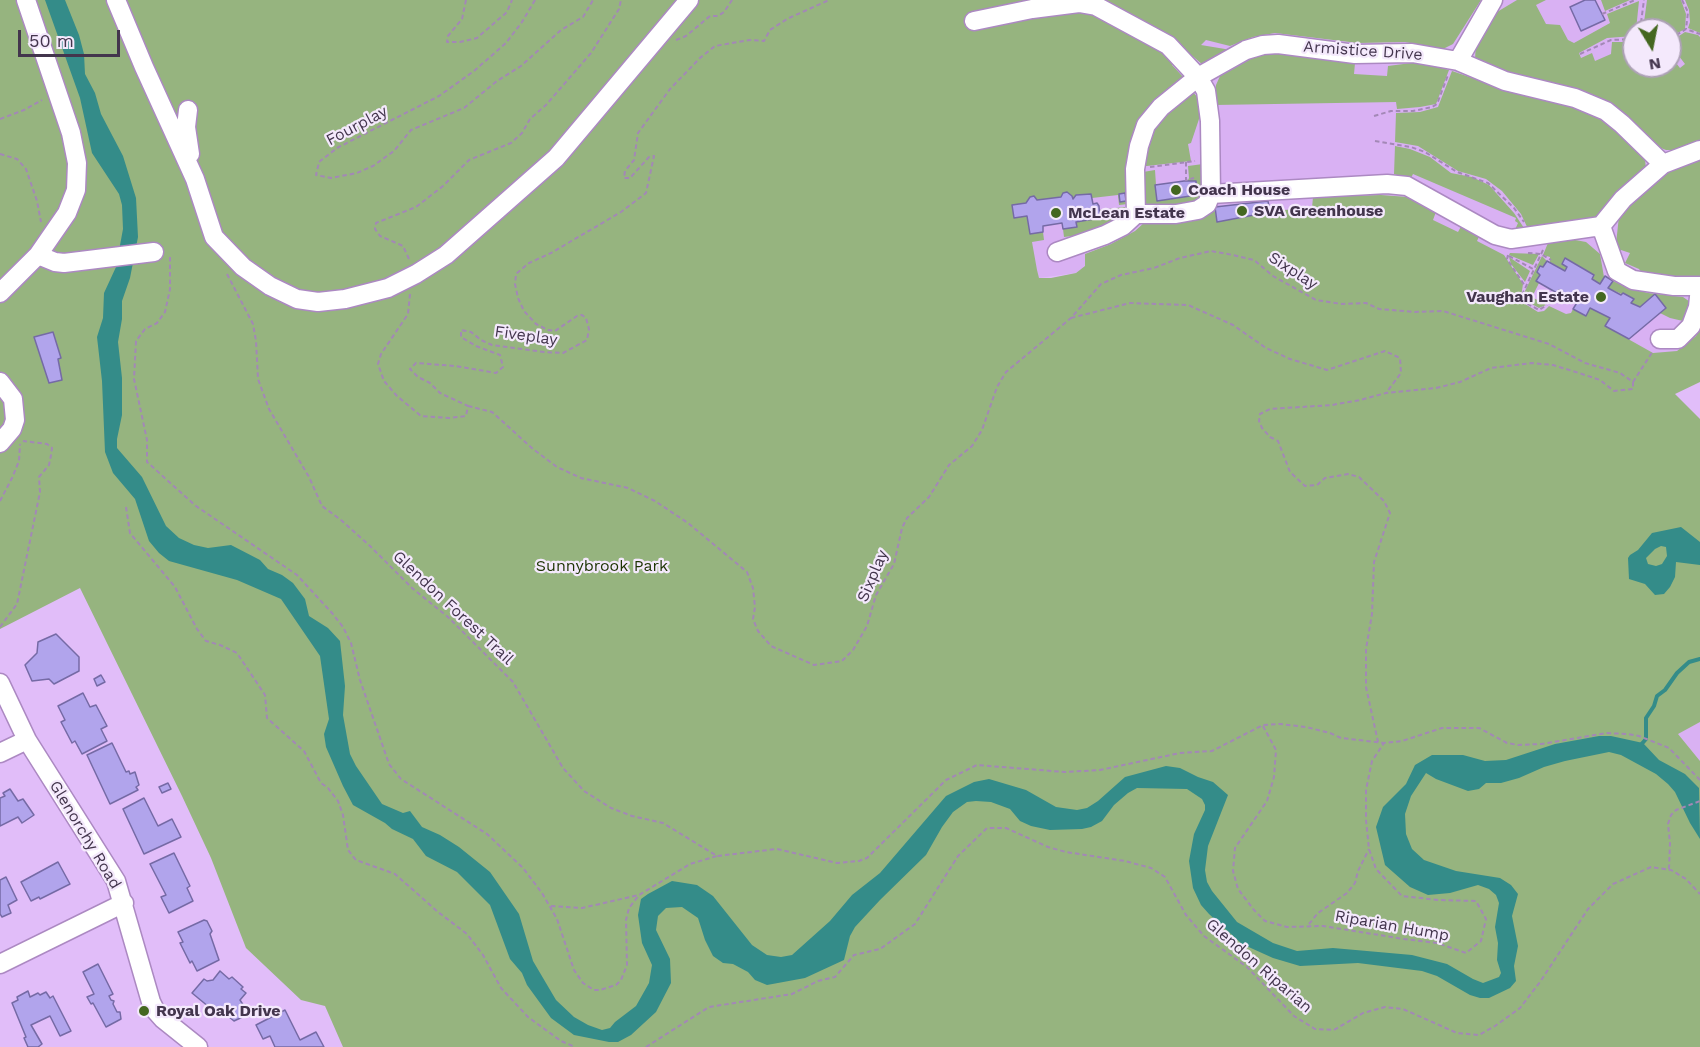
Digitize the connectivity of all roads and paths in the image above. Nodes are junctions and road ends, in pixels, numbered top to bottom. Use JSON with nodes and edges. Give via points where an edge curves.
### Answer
{"nodes":[{"id":1,"x":26,"y":0,"type":"edge"},
{"id":2,"x":116,"y":0,"type":"edge"},
{"id":3,"x":466,"y":0,"type":"edge"},
{"id":4,"x":512,"y":0,"type":"edge"},
{"id":5,"x":535,"y":0,"type":"edge"},
{"id":6,"x":593,"y":0,"type":"edge"},
{"id":7,"x":621,"y":0,"type":"edge"},
{"id":8,"x":689,"y":0,"type":"edge"},
{"id":9,"x":732,"y":0,"type":"edge"},
{"id":10,"x":829,"y":0,"type":"edge"},
{"id":11,"x":1493,"y":0,"type":"edge"},
{"id":12,"x":1635,"y":0,"type":"edge"},
{"id":13,"x":1644,"y":0,"type":"edge"},
{"id":14,"x":1682,"y":0,"type":"edge"},
{"id":15,"x":1602,"y":14,"type":"dead end"},
{"id":16,"x":1642,"y":18,"type":"edge"},
{"id":17,"x":974,"y":21,"type":"dead end"},
{"id":18,"x":1686,"y":29,"type":"junction"},
{"id":19,"x":1682,"y":32,"type":"edge"},
{"id":20,"x":1700,"y":34,"type":"edge"},
{"id":21,"x":1622,"y":40,"type":"edge"},
{"id":22,"x":653,"y":43,"type":"junction"},
{"id":23,"x":1580,"y":54,"type":"dead end"},
{"id":24,"x":1458,"y":61,"type":"junction"},
{"id":25,"x":1198,"y":77,"type":"junction"},
{"id":26,"x":47,"y":95,"type":"dead end"},
{"id":27,"x":188,"y":110,"type":"dead end"},
{"id":28,"x":1374,"y":116,"type":"dead end"},
{"id":29,"x":0,"y":118,"type":"edge"},
{"id":30,"x":1375,"y":141,"type":"dead end"},
{"id":31,"x":1700,"y":150,"type":"edge"},
{"id":32,"x":0,"y":154,"type":"edge"},
{"id":33,"x":1210,"y":159,"type":"junction"},
{"id":34,"x":1186,"y":162,"type":"junction"},
{"id":35,"x":1663,"y":164,"type":"junction"},
{"id":36,"x":1135,"y":169,"type":"junction"},
{"id":37,"x":195,"y":179,"type":"junction"},
{"id":38,"x":1205,"y":188,"type":"junction"},
{"id":39,"x":1137,"y":214,"type":"junction"},
{"id":40,"x":1600,"y":226,"type":"junction"},
{"id":41,"x":42,"y":227,"type":"dead end"},
{"id":42,"x":1549,"y":233,"type":"junction"},
{"id":43,"x":1529,"y":236,"type":"junction"},
{"id":44,"x":162,"y":251,"type":"joint"},
{"id":45,"x":1058,"y":252,"type":"dead end"},
{"id":46,"x":1520,"y":253,"type":"dead end"},
{"id":47,"x":1541,"y":254,"type":"junction"},
{"id":48,"x":38,"y":255,"type":"junction"},
{"id":49,"x":1551,"y":260,"type":"dead end"},
{"id":50,"x":1533,"y":269,"type":"junction"},
{"id":51,"x":227,"y":274,"type":"dead end"},
{"id":52,"x":411,"y":277,"type":"junction"},
{"id":53,"x":1525,"y":286,"type":"junction"},
{"id":54,"x":1700,"y":287,"type":"edge"},
{"id":55,"x":0,"y":293,"type":"edge"},
{"id":56,"x":1547,"y":305,"type":"dead end"},
{"id":57,"x":1071,"y":318,"type":"junction"},
{"id":58,"x":1660,"y":339,"type":"joint"},
{"id":59,"x":0,"y":382,"type":"edge"},
{"id":60,"x":1633,"y":382,"type":"junction"},
{"id":61,"x":1386,"y":393,"type":"junction"},
{"id":62,"x":468,"y":406,"type":"junction"},
{"id":63,"x":0,"y":443,"type":"edge"},
{"id":64,"x":0,"y":501,"type":"edge"},
{"id":65,"x":126,"y":507,"type":"dead end"},
{"id":66,"x":0,"y":627,"type":"edge"},
{"id":67,"x":0,"y":683,"type":"edge"},
{"id":68,"x":1263,"y":726,"type":"junction"},
{"id":69,"x":27,"y":740,"type":"junction"},
{"id":70,"x":1378,"y":742,"type":"junction"},
{"id":71,"x":1384,"y":743,"type":"junction"},
{"id":72,"x":0,"y":753,"type":"edge"},
{"id":73,"x":1700,"y":780,"type":"edge"},
{"id":74,"x":1700,"y":801,"type":"edge"},
{"id":75,"x":1369,"y":849,"type":"junction"},
{"id":76,"x":717,"y":856,"type":"junction"},
{"id":77,"x":1669,"y":869,"type":"junction"},
{"id":78,"x":1700,"y":894,"type":"edge"},
{"id":79,"x":639,"y":895,"type":"junction"},
{"id":80,"x":124,"y":903,"type":"junction"},
{"id":81,"x":550,"y":906,"type":"junction"},
{"id":82,"x":1308,"y":925,"type":"junction"},
{"id":83,"x":0,"y":964,"type":"edge"},
{"id":84,"x":198,"y":1047,"type":"edge"},
{"id":85,"x":575,"y":1047,"type":"edge"},
{"id":86,"x":646,"y":1047,"type":"edge"}],
"edges":[{"from":1,"to":48,"type":"street","via":[[71,133],[77,163],[71,206]]},
{"from":2,"to":37,"type":"street"},
{"from":3,"to":4,"type":"path","via":[[462,19],[447,42],[477,38],[507,12]]},
{"from":5,"to":6,"type":"path","name":"Fourplay","via":[[506,43],[474,71],[439,96],[337,148],[319,162],[316,175],[331,178],[373,166],[394,151],[411,130],[464,108],[521,66],[561,30],[583,17]]},
{"from":7,"to":52,"type":"path","via":[[591,53],[530,119],[522,133],[511,143],[470,160],[416,207],[376,223],[380,236],[403,246]]},
{"from":8,"to":22,"type":"street"},
{"from":9,"to":22,"type":"path","via":[[724,12],[710,16],[686,36]]},
{"from":10,"to":62,"type":"path","name":"Fiveplay","via":[[787,19],[770,30],[764,41],[715,46],[700,58],[638,133],[634,160],[624,178],[630,178],[654,156],[646,193],[516,274],[518,298],[536,324],[555,331],[582,315],[589,329],[586,340],[563,353],[544,352],[492,345],[461,330],[461,337],[500,355],[503,367],[496,373],[416,363],[410,369],[440,393]]},
{"from":11,"to":24,"type":"street"},
{"from":12,"to":15,"type":"path"},
{"from":13,"to":16,"type":"path"},
{"from":14,"to":18,"type":"path","via":[[1688,12]]},
{"from":17,"to":25,"type":"street","via":[[1062,4],[1096,6],[1168,45]]},
{"from":18,"to":19,"type":"path"},
{"from":18,"to":20,"type":"path"},
{"from":21,"to":23,"type":"path","via":[[1611,40]]},
{"from":22,"to":52,"type":"street","via":[[556,158],[446,255]]},
{"from":24,"to":25,"type":"street","name":"Armistice Drive","via":[[1412,53],[1355,54],[1278,44],[1246,50]]},
{"from":24,"to":28,"type":"path","via":[[1450,70],[1437,104]]},
{"from":24,"to":35,"type":"street","name":"Armistice Drive","via":[[1505,81],[1575,98],[1606,111]]},
{"from":25,"to":33,"type":"street","via":[[1206,91]]},
{"from":25,"to":36,"type":"street","name":"Armistice Drive","via":[[1161,107],[1146,125]]},
{"from":26,"to":29,"type":"path","via":[[34,105]]},
{"from":27,"to":37,"type":"street","via":[[188,143]]},
{"from":30,"to":43,"type":"path","via":[[1425,152],[1457,172],[1488,183],[1514,208]]},
{"from":31,"to":35,"type":"street"},
{"from":32,"to":41,"type":"path","via":[[16,159],[26,169],[38,201]]},
{"from":33,"to":34,"type":"path"},
{"from":33,"to":38,"type":"street"},
{"from":34,"to":36,"type":"path"},
{"from":34,"to":38,"type":"path","via":[[1186,180],[1195,178]]},
{"from":35,"to":40,"type":"street","via":[[1623,199]]},
{"from":36,"to":39,"type":"street","name":"Armistice Drive"},
{"from":37,"to":52,"type":"street","via":[[214,237],[243,267],[297,299],[345,299],[388,288]]},
{"from":38,"to":39,"type":"street","via":[[1207,204],[1198,210]]},
{"from":38,"to":43,"type":"street","via":[[1407,186],[1495,234],[1510,239]]},
{"from":39,"to":45,"type":"street","via":[[1105,236]]},
{"from":40,"to":42,"type":"street"},
{"from":40,"to":54,"type":"street","via":[[1617,271],[1633,280]]},
{"from":42,"to":43,"type":"street"},
{"from":42,"to":47,"type":"path"},
{"from":44,"to":48,"type":"street","via":[[55,262]]},
{"from":44,"to":81,"type":"path","via":[[170,289],[165,312],[136,341],[134,379],[147,440],[147,462],[196,506],[297,575],[328,608],[348,638],[389,764],[401,779],[495,840],[523,868]]},
{"from":46,"to":47,"type":"path"},
{"from":47,"to":49,"type":"path"},
{"from":47,"to":50,"type":"path"},
{"from":48,"to":55,"type":"street"},
{"from":50,"to":53,"type":"path"},
{"from":50,"to":53,"type":"path","via":[[1509,254],[1507,259]]},
{"from":51,"to":76,"type":"path","name":"Glendon Forest Trail","via":[[253,324],[258,380],[269,409],[322,506],[448,616],[513,682],[563,768],[584,791],[610,808],[663,823]]},
{"from":52,"to":62,"type":"path","via":[[408,314],[378,364],[384,381],[421,416],[466,416]]},
{"from":53,"to":56,"type":"path","via":[[1522,296],[1526,303],[1539,310]]},
{"from":54,"to":58,"type":"street","via":[[1691,326],[1678,339]]},
{"from":57,"to":60,"type":"path","name":"Sixplay","via":[[1101,284],[1121,274],[1211,251],[1254,260],[1273,276],[1316,300],[1366,303],[1379,309],[1443,311],[1549,344]]},
{"from":57,"to":61,"type":"path","via":[[1130,303],[1188,305],[1233,325],[1266,348],[1327,370],[1385,351],[1400,358],[1401,373]]},
{"from":57,"to":62,"type":"path","name":"Sixplay","via":[[1006,372],[972,446],[949,465],[929,496],[907,518],[894,564],[853,650],[842,661],[829,664],[814,665],[771,646],[753,619],[753,588],[747,572],[688,523],[628,488],[581,478],[557,467],[492,412]]},
{"from":58,"to":60,"type":"path"},
{"from":59,"to":63,"type":"street","via":[[13,399],[15,420]]},
{"from":60,"to":61,"type":"path","via":[[1634,389],[1614,391],[1600,380],[1553,365],[1532,363],[1491,368],[1436,388]]},
{"from":61,"to":70,"type":"path","via":[[1332,405],[1270,408],[1260,414],[1259,421],[1270,437],[1278,441],[1290,472],[1305,486],[1348,474],[1359,477],[1384,501],[1390,513],[1374,562],[1366,649],[1366,687]]},
{"from":64,"to":66,"type":"path","via":[[19,461],[20,440],[52,448],[49,465],[39,477],[40,492],[17,604]]},
{"from":65,"to":85,"type":"path","via":[[130,533],[175,587],[197,629],[206,641],[237,653],[265,695],[267,718],[304,751],[321,783],[338,801],[348,850],[356,860],[395,874],[467,934],[501,988],[528,1017]]},
{"from":67,"to":69,"type":"street","name":"Glenorchy Road"},
{"from":68,"to":70,"type":"path","via":[[1306,727],[1341,738]]},
{"from":68,"to":76,"type":"path","via":[[1212,751],[1180,753],[1100,770],[1065,772],[977,765],[943,782],[867,858],[859,861],[837,863],[781,849]]},
{"from":68,"to":82,"type":"path","name":"Riparian Hump","via":[[1276,750],[1274,777],[1267,801],[1235,848],[1233,871],[1238,889],[1265,921],[1287,927]]},
{"from":69,"to":72,"type":"street"},
{"from":69,"to":80,"type":"street","name":"Glenorchy Road","via":[[116,881]]},
{"from":70,"to":71,"type":"path"},
{"from":71,"to":73,"type":"path","via":[[1442,728],[1479,728],[1518,745],[1606,733],[1627,734],[1669,748]]},
{"from":71,"to":75,"type":"path","name":"Riparian Hump","via":[[1372,761],[1366,790]]},
{"from":74,"to":77,"type":"path","via":[[1671,815]]},
{"from":75,"to":82,"type":"path","via":[[1347,893]]},
{"from":75,"to":82,"type":"path","name":"Riparian Hump","via":[[1376,869],[1402,896],[1476,901],[1486,919],[1481,941],[1466,953],[1437,943]]},
{"from":76,"to":79,"type":"path","via":[[690,864]]},
{"from":77,"to":78,"type":"path"},
{"from":77,"to":86,"type":"path","name":"Glendon Riparian","via":[[1651,867],[1613,884],[1588,909],[1520,1008],[1479,1035],[1457,1033],[1403,1009],[1385,1007],[1363,1013],[1334,1030],[1315,1029],[1294,1016],[1247,967],[1204,936],[1186,915],[1165,877],[1151,868],[1057,850],[1006,828],[987,828],[958,856],[915,924],[880,949],[854,955],[836,977],[792,994],[708,1007]]},
{"from":79,"to":81,"type":"path","via":[[582,908]]},
{"from":79,"to":81,"type":"path","via":[[626,920],[625,973],[616,985],[600,990],[577,977]]},
{"from":80,"to":83,"type":"street"},
{"from":80,"to":84,"type":"street","name":"Glenorchy Road","via":[[155,1010]]}]}
